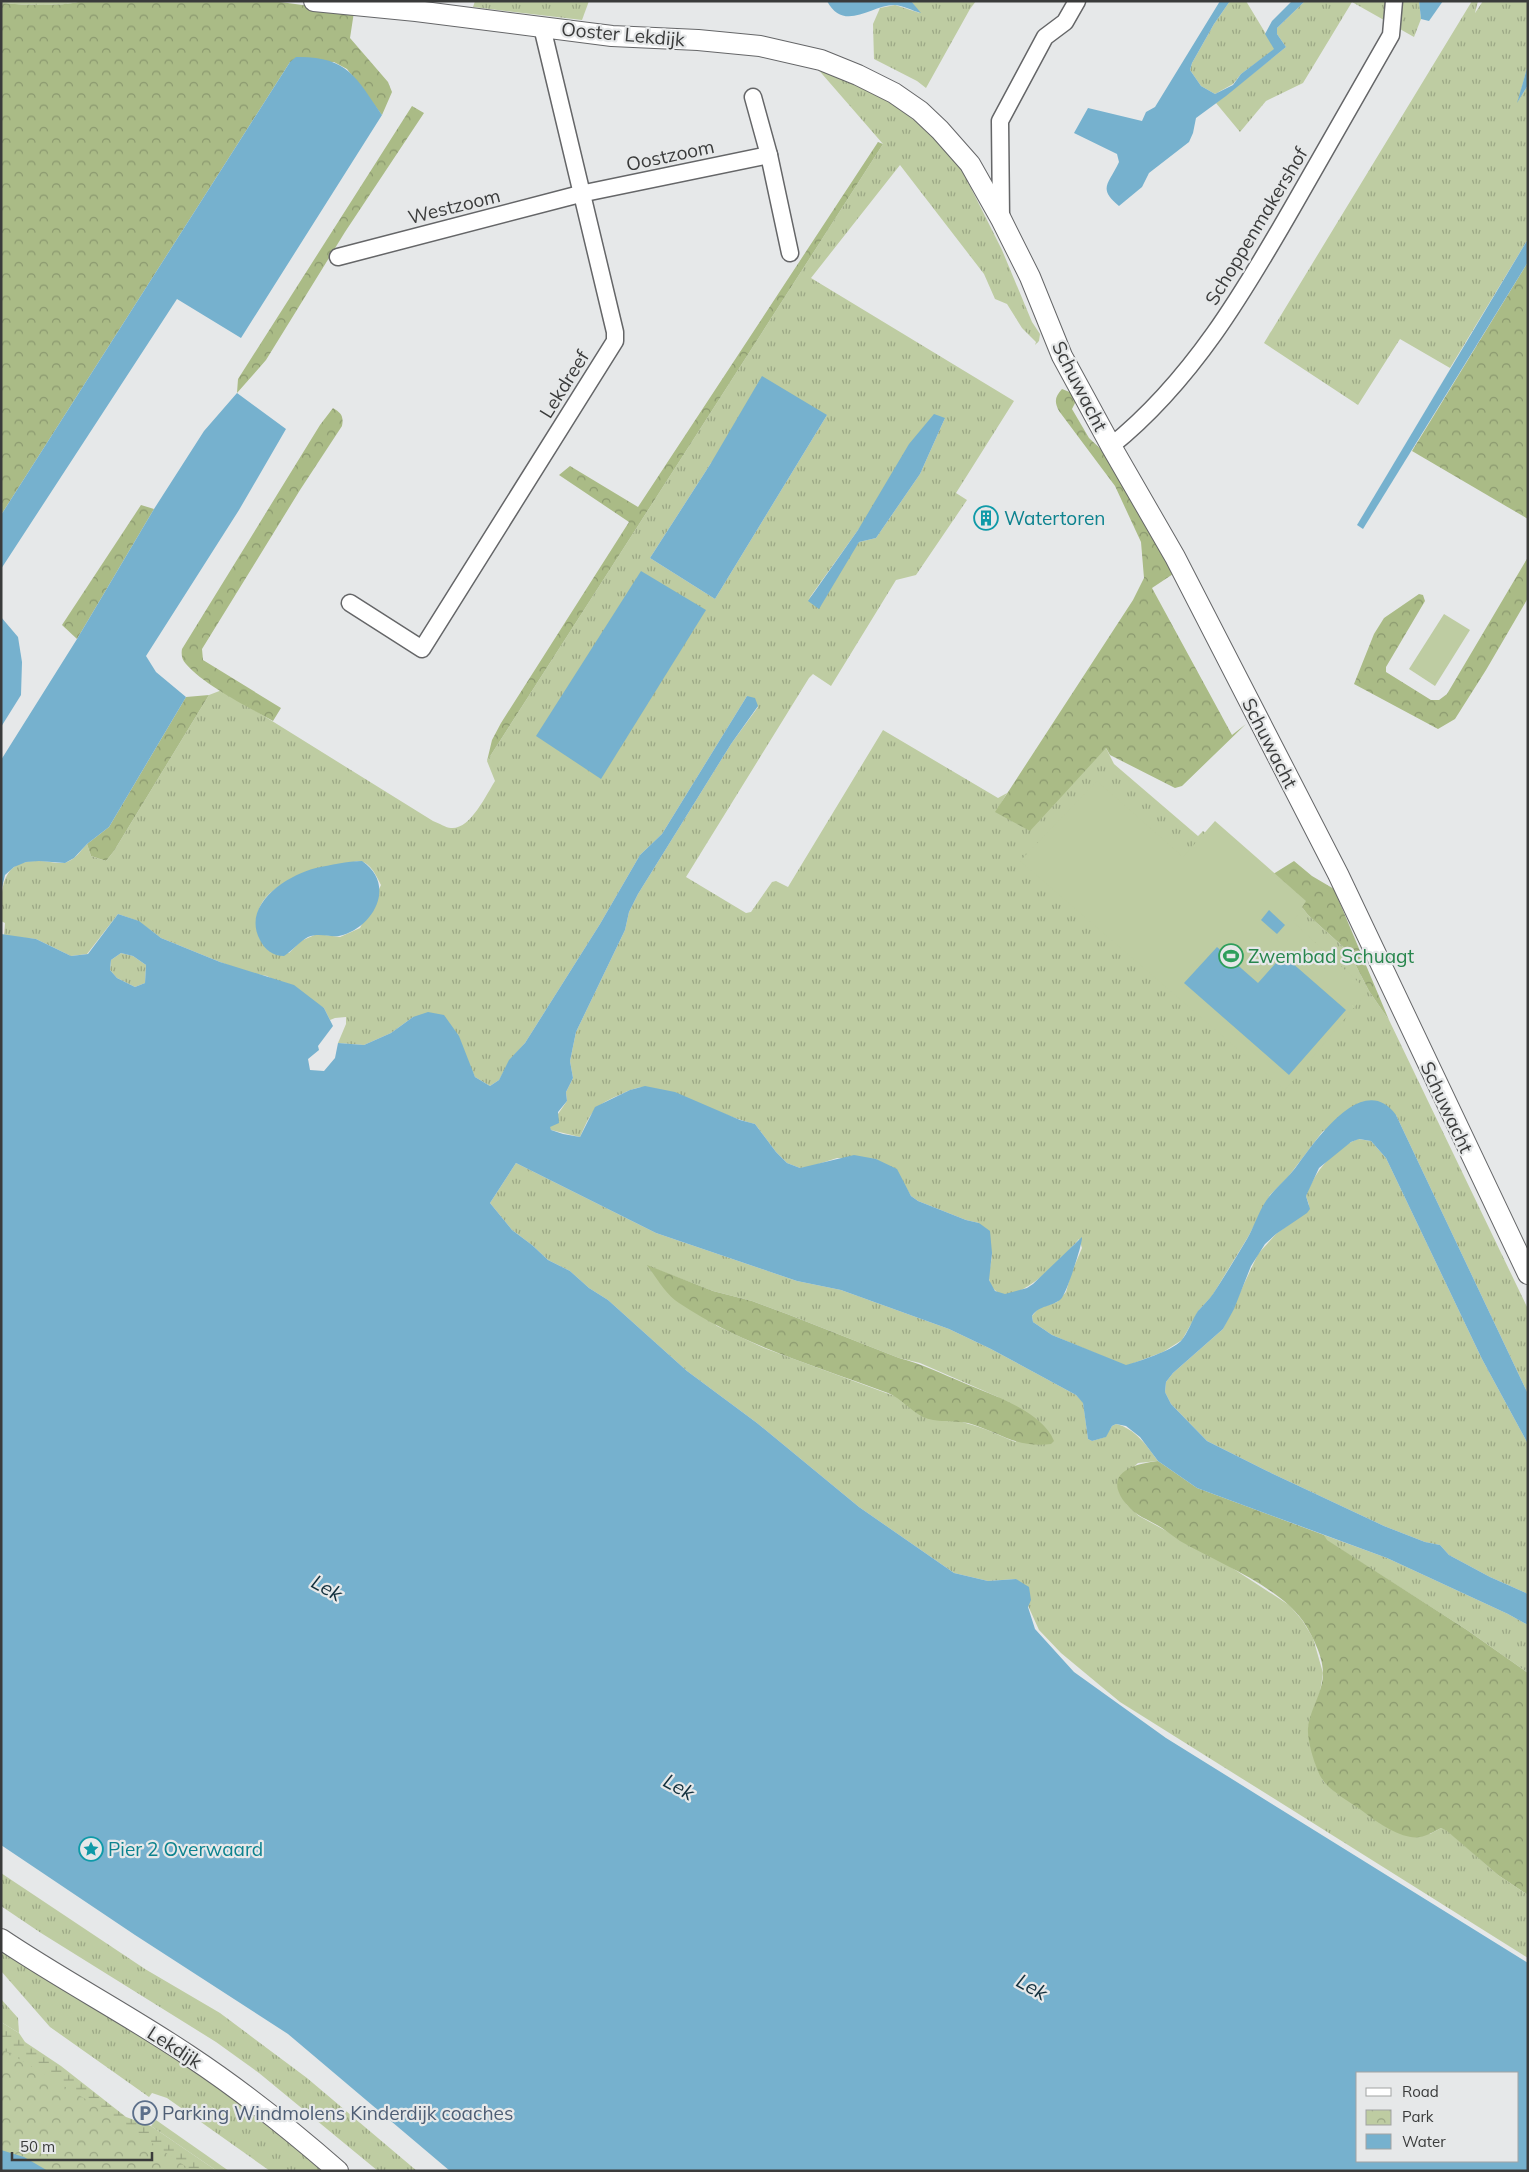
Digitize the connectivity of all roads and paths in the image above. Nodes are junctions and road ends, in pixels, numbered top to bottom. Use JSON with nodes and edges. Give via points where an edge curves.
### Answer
{"nodes":[{"id":1,"x":314,"y":1,"type":"edge"},
{"id":2,"x":1077,"y":1,"type":"edge"},
{"id":3,"x":1394,"y":1,"type":"edge"},
{"id":4,"x":542,"y":27,"type":"junction"},
{"id":5,"x":753,"y":97,"type":"dead end"},
{"id":6,"x":920,"y":111,"type":"joint"},
{"id":7,"x":769,"y":155,"type":"junction"},
{"id":8,"x":580,"y":194,"type":"junction"},
{"id":9,"x":1001,"y":219,"type":"junction"},
{"id":10,"x":790,"y":253,"type":"dead end"},
{"id":11,"x":338,"y":257,"type":"dead end"},
{"id":12,"x":1111,"y":446,"type":"junction"},
{"id":13,"x":350,"y":603,"type":"dead end"},
{"id":14,"x":1528,"y":1274,"type":"edge"},
{"id":15,"x":1,"y":1939,"type":"edge"},
{"id":16,"x":338,"y":2171,"type":"edge"}],
"edges":[{"from":1,"to":4,"type":"street","name":"Ooster Lekdijk"},
{"from":2,"to":9,"type":"street","name":"Schuwacht","via":[[1065,22],[1045,37],[1000,121]]},
{"from":3,"to":12,"type":"street","name":"Schoppenmakershof","via":[[1391,35],[1258,268],[1195,362],[1172,390]]},
{"from":4,"to":6,"type":"street","name":"Ooster Lekdijk","via":[[612,36],[760,46],[821,60],[858,75],[894,93]]},
{"from":4,"to":8,"type":"street","name":"Lekdreef"},
{"from":5,"to":7,"type":"street"},
{"from":6,"to":9,"type":"street","name":"Schuwacht","via":[[970,164]]},
{"from":7,"to":8,"type":"street","name":"Oostzoom"},
{"from":7,"to":10,"type":"street"},
{"from":8,"to":11,"type":"street","name":"Westzoom"},
{"from":8,"to":13,"type":"street","name":"Lekdreef","via":[[615,341],[422,649]]},
{"from":9,"to":12,"type":"street","name":"Schuwacht","via":[[1030,277],[1062,356]]},
{"from":12,"to":14,"type":"street","name":"Schuwacht","via":[[1175,557],[1338,874]]},
{"from":15,"to":16,"type":"street","name":"Lekdijk","via":[[240,2090]]}]}
